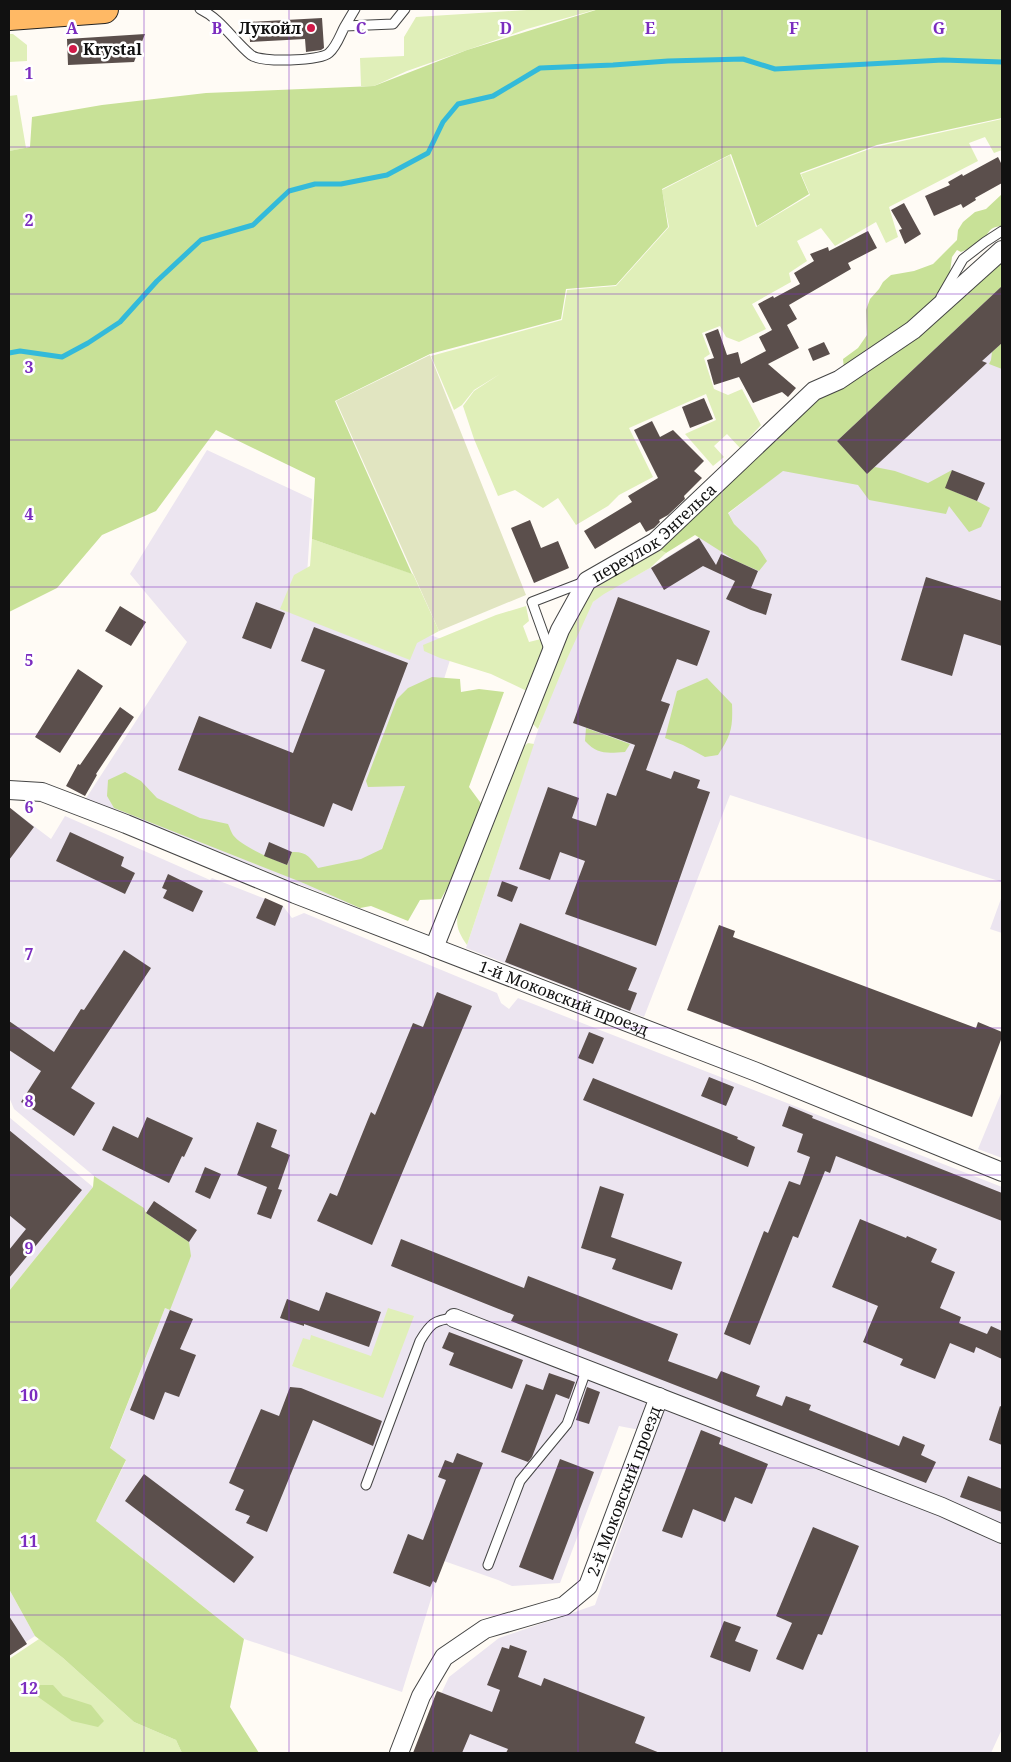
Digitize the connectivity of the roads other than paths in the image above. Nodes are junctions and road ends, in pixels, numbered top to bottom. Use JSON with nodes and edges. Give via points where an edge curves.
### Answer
{"nodes":[{"id":1,"x":104,"y":9,"type":"edge"},
{"id":2,"x":200,"y":9,"type":"edge"},
{"id":3,"x":355,"y":9,"type":"edge"},
{"id":4,"x":405,"y":9,"type":"edge"},
{"id":5,"x":9,"y":16,"type":"edge"},
{"id":6,"x":344,"y":26,"type":"junction"},
{"id":7,"x":1002,"y":231,"type":"edge"},
{"id":8,"x":1002,"y":250,"type":"edge"},
{"id":9,"x":929,"y":316,"type":"junction"},
{"id":10,"x":587,"y":581,"type":"junction"},
{"id":11,"x":551,"y":654,"type":"junction"},
{"id":12,"x":9,"y":790,"type":"edge"},
{"id":13,"x":434,"y":948,"type":"junction"},
{"id":14,"x":1002,"y":1172,"type":"edge"},
{"id":15,"x":454,"y":1318,"type":"joint"},
{"id":16,"x":587,"y":1368,"type":"junction"},
{"id":17,"x":659,"y":1396,"type":"junction"},
{"id":18,"x":366,"y":1485,"type":"dead end"},
{"id":19,"x":1002,"y":1534,"type":"edge"},
{"id":20,"x":488,"y":1565,"type":"dead end"},
{"id":21,"x":399,"y":1753,"type":"edge"}],
"edges":[{"from":1,"to":5,"type":"main road"},
{"from":2,"to":6,"type":"lane","via":[[216,19],[252,56],[259,59],[325,56],[335,46]]},
{"from":3,"to":6,"type":"lane"},
{"from":4,"to":6,"type":"lane","via":[[393,24]]},
{"from":7,"to":9,"type":"lane","via":[[964,260]]},
{"from":8,"to":9,"type":"street","name":"переулок Энгельса"},
{"from":9,"to":10,"type":"street","name":"переулок Энгельса","via":[[839,380],[814,391],[655,542]]},
{"from":10,"to":11,"type":"street","name":"переулок Энгельса","via":[[560,630]]},
{"from":10,"to":11,"type":"lane","via":[[532,602]]},
{"from":11,"to":13,"type":"street","name":"переулок Энгельса"},
{"from":12,"to":13,"type":"street","name":"1-й Моковский проезд","via":[[42,792]]},
{"from":13,"to":14,"type":"street","name":"1-й Моковский проезд","via":[[754,1071]]},
{"from":15,"to":16,"type":"street","name":"2-й Моковский проезд"},
{"from":15,"to":18,"type":"lane","via":[[439,1319],[420,1341]]},
{"from":16,"to":17,"type":"street","name":"2-й Моковский проезд"},
{"from":16,"to":20,"type":"lane","via":[[567,1424],[520,1481]]},
{"from":17,"to":19,"type":"street","name":"2-й Моковский проезд","via":[[942,1507]]},
{"from":17,"to":21,"type":"street","name":"2-й Моковский проезд","via":[[588,1586],[564,1606],[485,1629],[444,1657],[421,1696]]}]}
